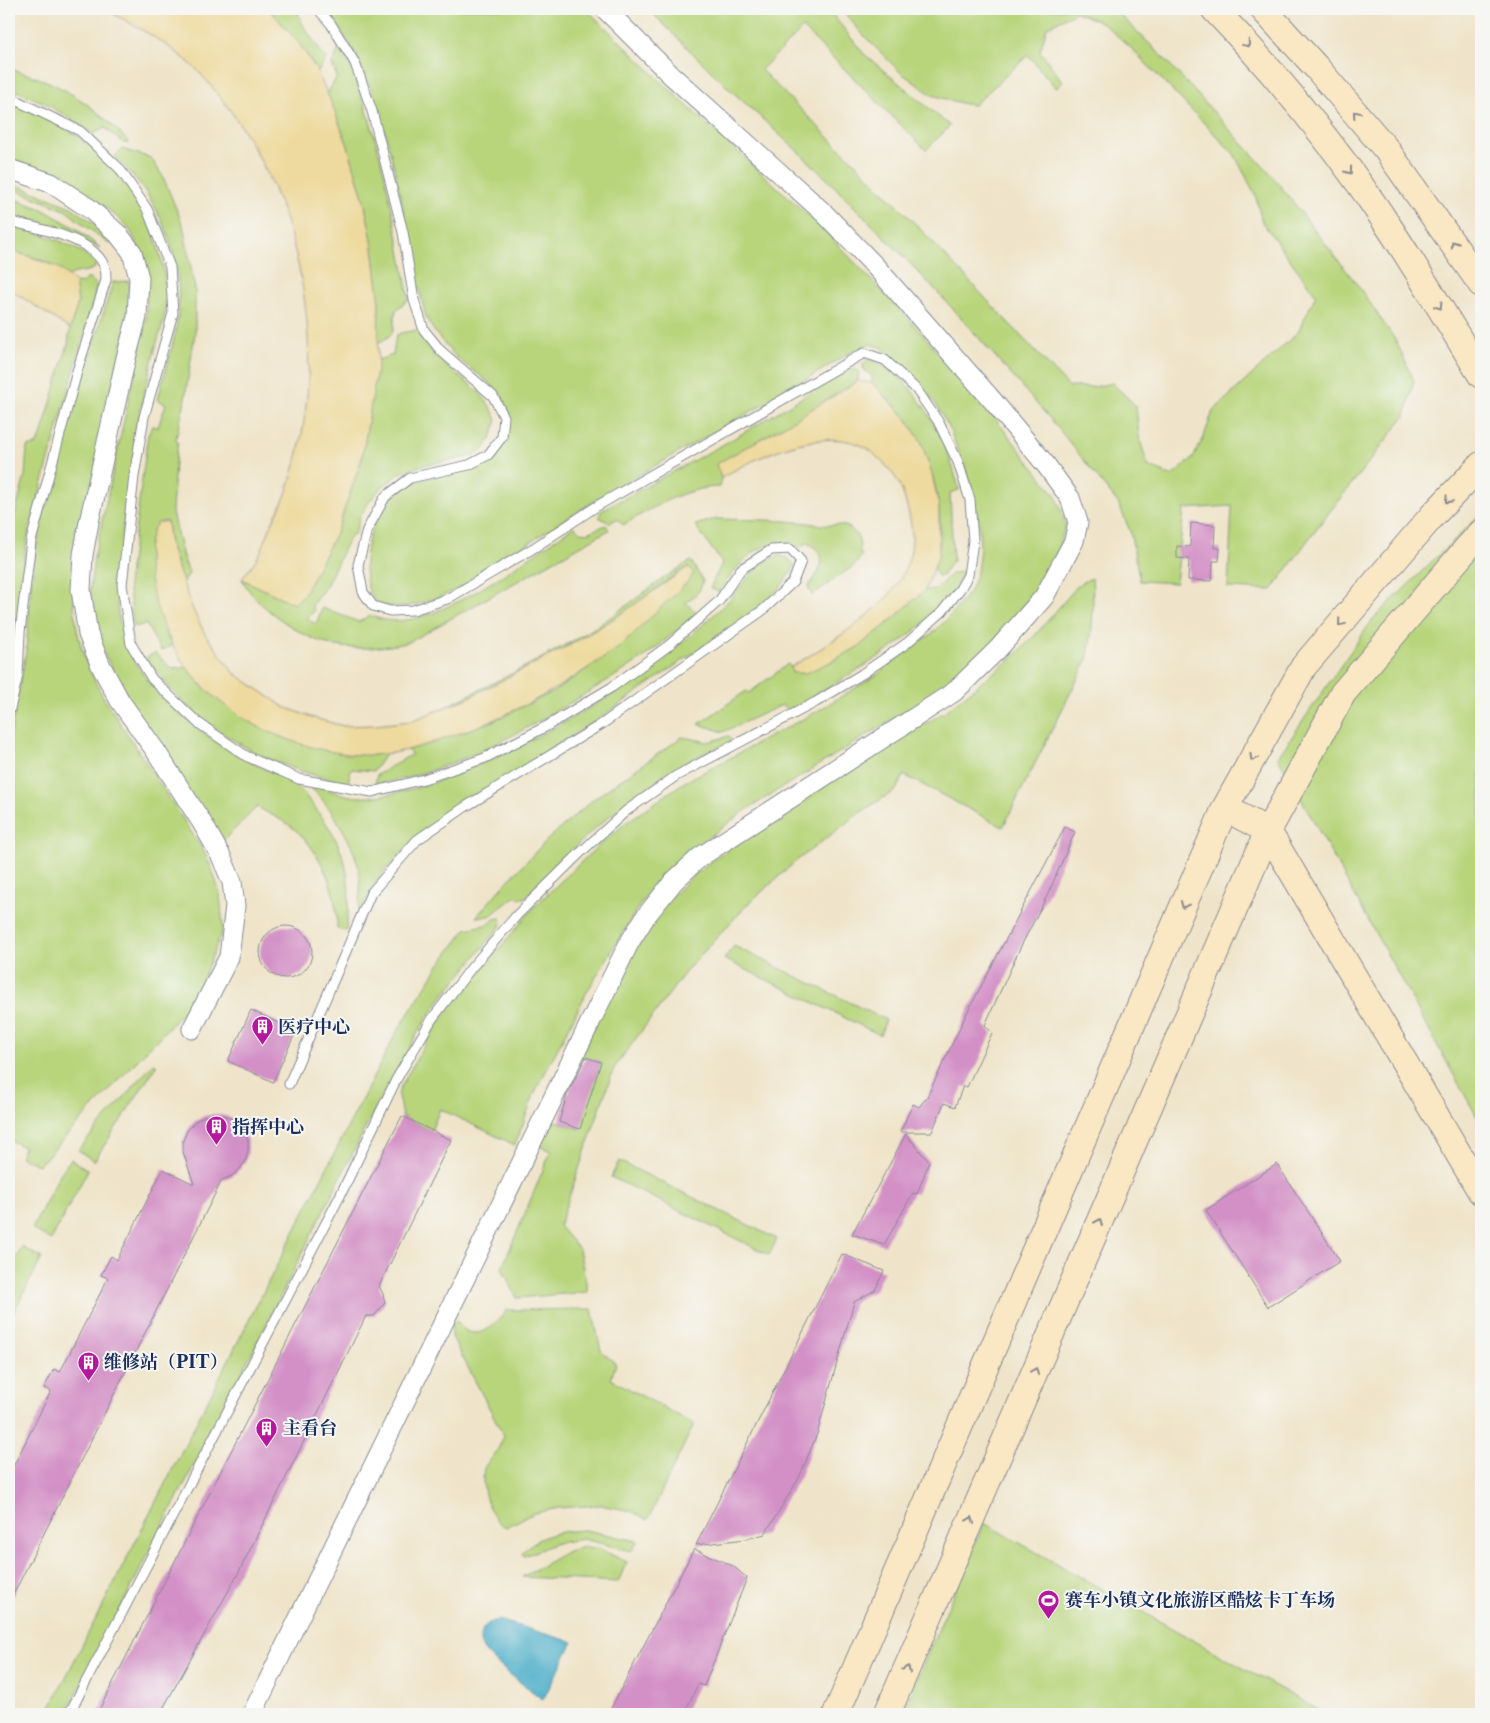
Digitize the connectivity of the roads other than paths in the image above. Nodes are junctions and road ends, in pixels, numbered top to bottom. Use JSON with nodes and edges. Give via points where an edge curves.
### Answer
{"nodes":[{"id":1,"x":318,"y":9,"type":"edge"},
{"id":2,"x":605,"y":9,"type":"edge"},
{"id":3,"x":1214,"y":9,"type":"edge"},
{"id":4,"x":1263,"y":9,"type":"edge"},
{"id":5,"x":9,"y":97,"type":"edge"},
{"id":6,"x":9,"y":169,"type":"edge"},
{"id":7,"x":9,"y":221,"type":"edge"},
{"id":8,"x":1481,"y":284,"type":"edge"},
{"id":9,"x":1481,"y":374,"type":"edge"},
{"id":10,"x":1481,"y":465,"type":"edge"},
{"id":11,"x":1481,"y":533,"type":"edge"},
{"id":12,"x":9,"y":713,"type":"edge"},
{"id":13,"x":1226,"y":808,"type":"junction"},
{"id":14,"x":1268,"y":831,"type":"junction"},
{"id":15,"x":192,"y":1029,"type":"dead end"},
{"id":16,"x":289,"y":1084,"type":"dead end"},
{"id":17,"x":1481,"y":1192,"type":"edge"},
{"id":18,"x":69,"y":1714,"type":"edge"},
{"id":19,"x":252,"y":1714,"type":"edge"},
{"id":20,"x":836,"y":1714,"type":"edge"},
{"id":21,"x":887,"y":1714,"type":"edge"}],
"edges":[{"from":1,"to":18,"type":"lane","via":[[355,63],[372,111],[403,232],[414,300],[424,330],[441,351],[493,396],[504,418],[502,437],[488,454],[469,465],[410,478],[385,497],[367,530],[358,565],[363,592],[374,606],[390,611],[413,610],[447,599],[597,506],[864,353],[885,360],[916,389],[938,421],[958,462],[970,500],[973,541],[968,575],[960,589],[942,612],[907,643],[816,702],[676,776],[626,811],[516,915],[472,967],[432,1019],[397,1078],[339,1198]]},
{"from":2,"to":19,"type":"street","via":[[671,75],[824,213],[876,267],[1046,465],[1070,498],[1078,522],[1074,541],[1044,597],[954,692],[700,857],[674,881],[646,916],[629,942]]},
{"from":3,"to":9,"type":"street","one_way":true,"via":[[1318,129],[1391,229]]},
{"from":8,"to":4,"type":"street","one_way":true,"via":[[1386,149]]},
{"from":5,"to":16,"type":"lane","via":[[80,131],[119,168],[147,209],[170,267],[173,312],[144,417],[122,585],[131,644],[152,680],[197,722],[246,756],[299,779],[372,792],[424,779],[485,758],[612,687],[675,640],[719,601],[741,569],[771,550],[790,549],[801,561],[793,582],[763,610],[602,724],[416,840],[372,893]]},
{"from":6,"to":15,"type":"street","via":[[51,183],[90,208],[132,252],[139,278],[137,317],[89,522],[81,590],[88,634],[101,666],[120,701],[201,821],[232,882],[235,906],[229,958]]},
{"from":7,"to":12,"type":"lane","via":[[69,238],[92,250],[104,265],[106,280],[78,368],[31,541],[18,675]]},
{"from":10,"to":13,"type":"street","one_way":true,"via":[[1433,515],[1304,666]]},
{"from":11,"to":14,"type":"street","via":[[1343,693]]},
{"from":13,"to":14,"type":"street"},
{"from":13,"to":20,"type":"street","one_way":true},
{"from":14,"to":17,"type":"street"},
{"from":21,"to":14,"type":"street","one_way":true}]}
